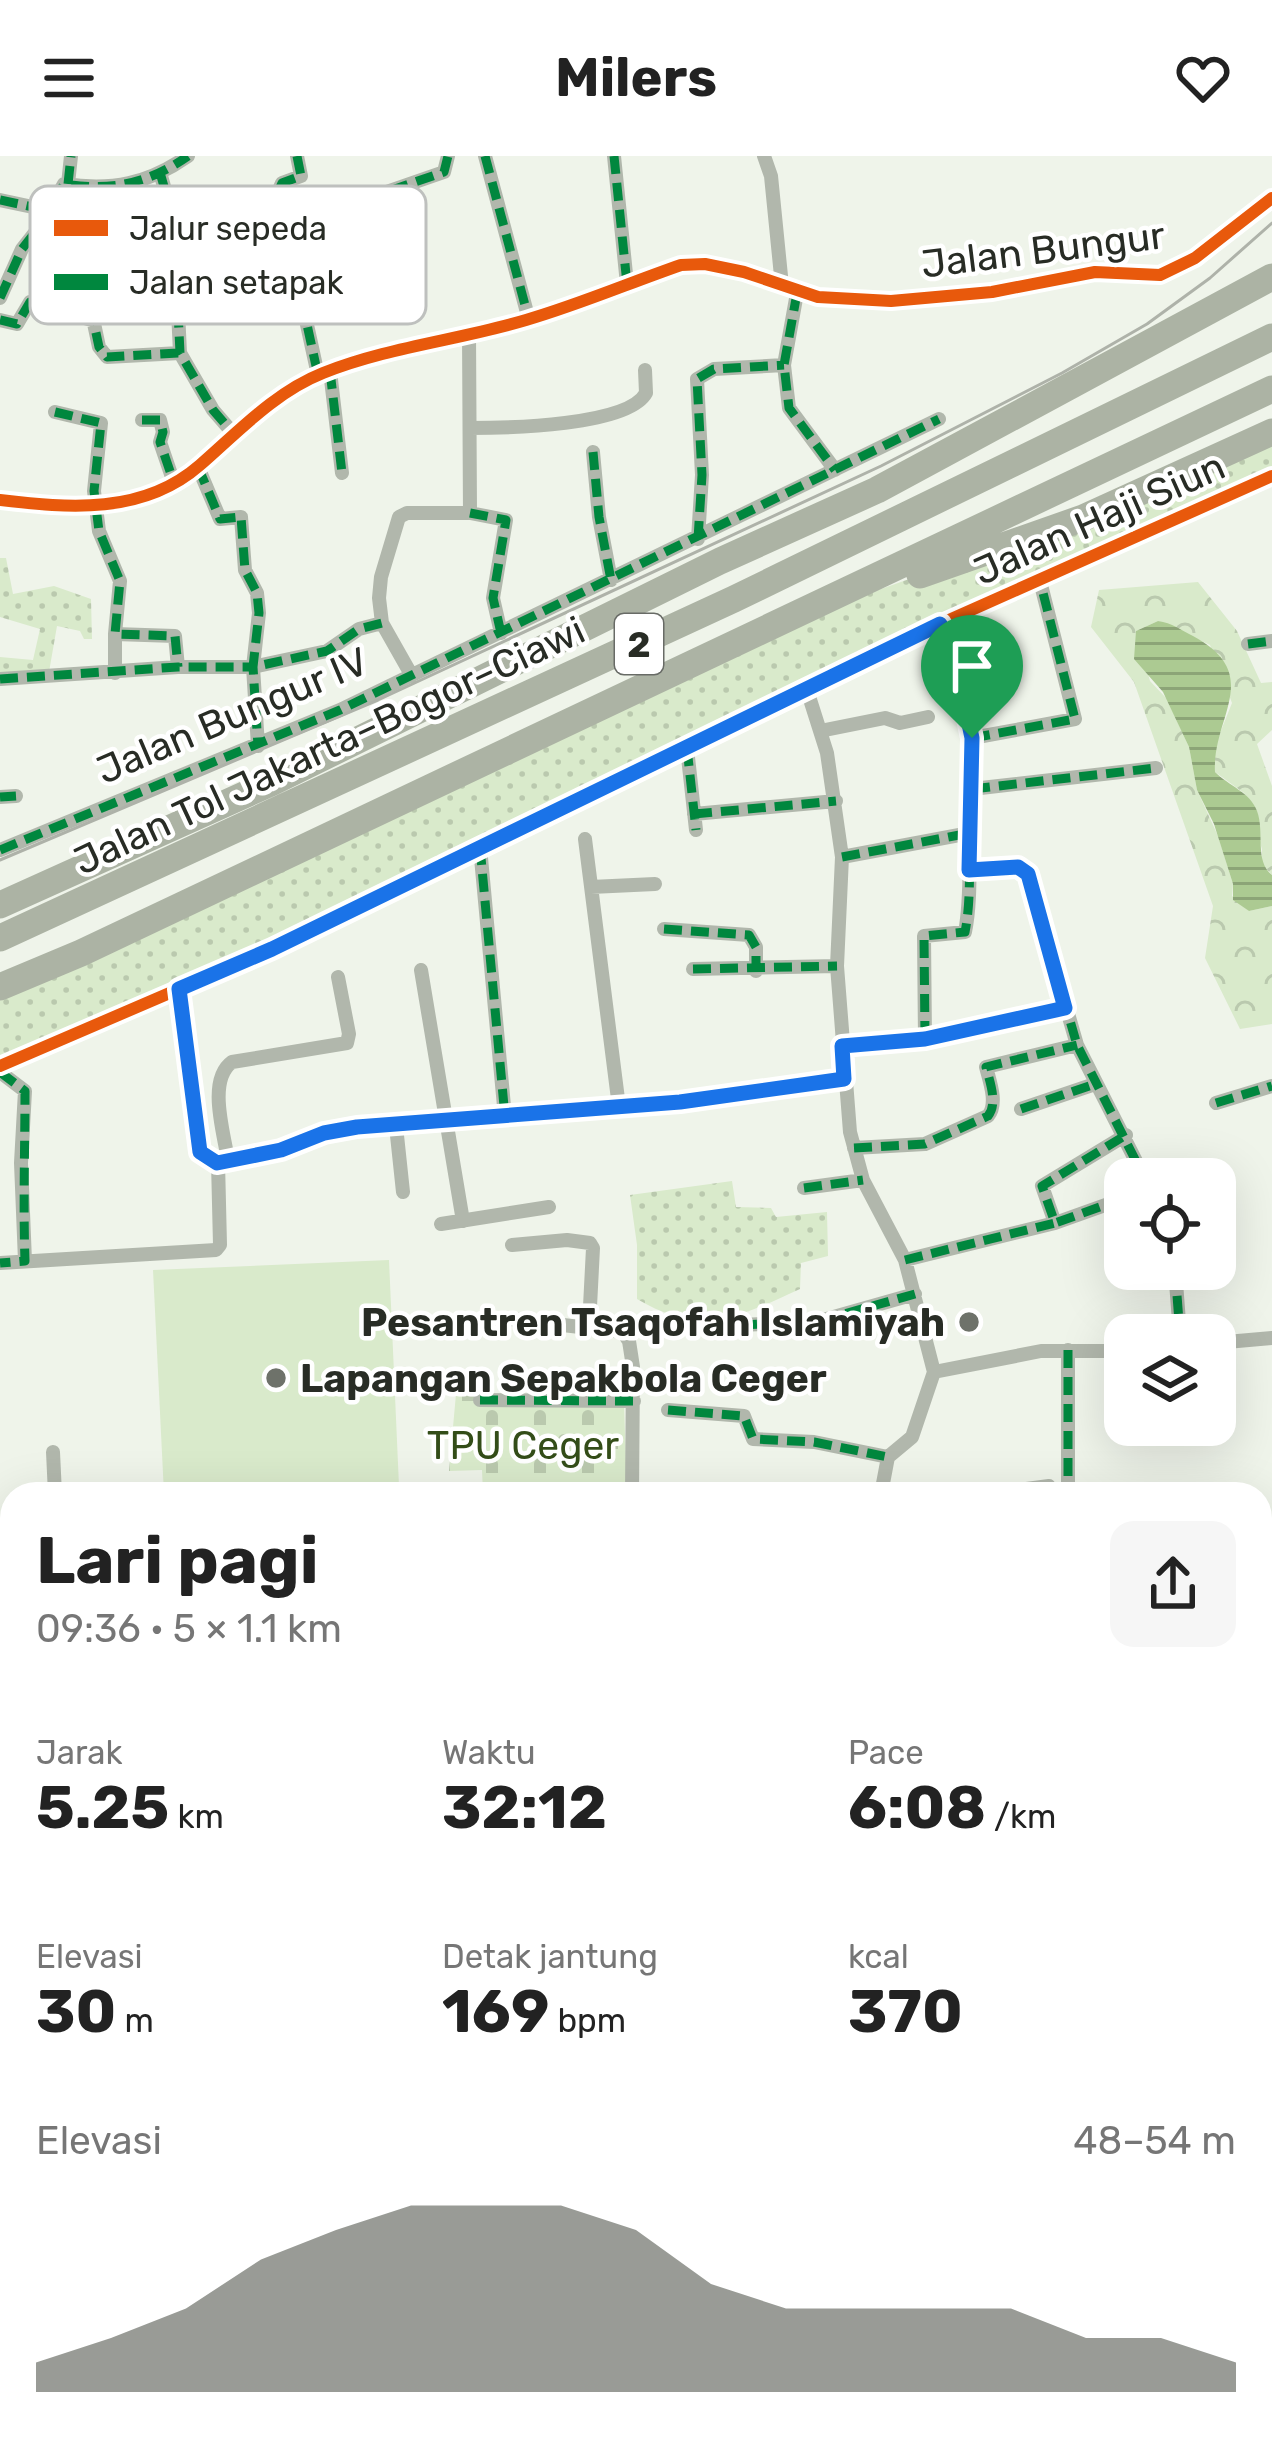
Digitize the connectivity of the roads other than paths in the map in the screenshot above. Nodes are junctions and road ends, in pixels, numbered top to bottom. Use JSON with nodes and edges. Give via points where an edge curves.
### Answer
{"nodes":[{"id":1,"x":71,"y":156,"type":"edge"},
{"id":2,"x":188,"y":156,"type":"edge"},
{"id":3,"x":297,"y":156,"type":"edge"},
{"id":4,"x":448,"y":156,"type":"edge"},
{"id":5,"x":484,"y":156,"type":"edge"},
{"id":6,"x":614,"y":156,"type":"edge"},
{"id":7,"x":764,"y":156,"type":"edge"},
{"id":8,"x":160,"y":176,"type":"junction"},
{"id":9,"x":68,"y":184,"type":"junction"},
{"id":10,"x":64,"y":186,"type":"edge"},
{"id":11,"x":163,"y":186,"type":"edge"},
{"id":12,"x":281,"y":186,"type":"edge"},
{"id":13,"x":403,"y":186,"type":"edge"},
{"id":14,"x":1272,"y":198,"type":"edge"},
{"id":15,"x":0,"y":200,"type":"edge"},
{"id":16,"x":30,"y":212,"type":"edge"},
{"id":17,"x":30,"y":238,"type":"edge"},
{"id":18,"x":1272,"y":262,"type":"edge"},
{"id":19,"x":1272,"y":277,"type":"edge"},
{"id":20,"x":627,"y":284,"type":"junction"},
{"id":21,"x":789,"y":290,"type":"junction"},
{"id":22,"x":1241,"y":292,"type":"junction"},
{"id":23,"x":0,"y":298,"type":"edge"},
{"id":24,"x":30,"y":303,"type":"edge"},
{"id":25,"x":0,"y":320,"type":"edge"},
{"id":26,"x":529,"y":320,"type":"junction"},
{"id":27,"x":95,"y":324,"type":"edge"},
{"id":28,"x":178,"y":324,"type":"edge"},
{"id":29,"x":312,"y":324,"type":"edge"},
{"id":30,"x":469,"y":333,"type":"junction"},
{"id":31,"x":1272,"y":337,"type":"edge"},
{"id":32,"x":180,"y":353,"type":"junction"},
{"id":33,"x":784,"y":365,"type":"junction"},
{"id":34,"x":645,"y":370,"type":"dead end"},
{"id":35,"x":324,"y":373,"type":"junction"},
{"id":36,"x":1272,"y":389,"type":"edge"},
{"id":37,"x":55,"y":412,"type":"dead end"},
{"id":38,"x":938,"y":418,"type":"dead end"},
{"id":39,"x":142,"y":420,"type":"dead end"},
{"id":40,"x":470,"y":428,"type":"junction"},
{"id":41,"x":232,"y":432,"type":"junction"},
{"id":42,"x":1272,"y":432,"type":"edge"},
{"id":43,"x":593,"y":452,"type":"dead end"},
{"id":44,"x":198,"y":467,"type":"junction"},
{"id":45,"x":835,"y":470,"type":"junction"},
{"id":46,"x":342,"y":472,"type":"dead end"},
{"id":47,"x":1272,"y":476,"type":"edge"},
{"id":48,"x":174,"y":483,"type":"junction"},
{"id":49,"x":0,"y":500,"type":"edge"},
{"id":50,"x":95,"y":506,"type":"junction"},
{"id":51,"x":470,"y":513,"type":"junction"},
{"id":52,"x":698,"y":538,"type":"junction"},
{"id":53,"x":611,"y":580,"type":"junction"},
{"id":54,"x":1040,"y":581,"type":"junction"},
{"id":55,"x":790,"y":621,"type":"junction"},
{"id":56,"x":382,"y":623,"type":"junction"},
{"id":57,"x":940,"y":624,"type":"junction"},
{"id":58,"x":501,"y":633,"type":"junction"},
{"id":59,"x":115,"y":634,"type":"junction"},
{"id":60,"x":1272,"y":641,"type":"edge"},
{"id":61,"x":1248,"y":644,"type":"dead end"},
{"id":62,"x":178,"y":667,"type":"junction"},
{"id":63,"x":253,"y":667,"type":"junction"},
{"id":64,"x":115,"y":674,"type":"junction"},
{"id":65,"x":412,"y":676,"type":"junction"},
{"id":66,"x":0,"y":679,"type":"edge"},
{"id":67,"x":808,"y":691,"type":"junction"},
{"id":68,"x":928,"y":717,"type":"dead end"},
{"id":69,"x":820,"y":730,"type":"junction"},
{"id":70,"x":972,"y":738,"type":"junction"},
{"id":71,"x":258,"y":746,"type":"junction"},
{"id":72,"x":687,"y":748,"type":"junction"},
{"id":73,"x":1156,"y":768,"type":"dead end"},
{"id":74,"x":972,"y":789,"type":"junction"},
{"id":75,"x":836,"y":801,"type":"junction"},
{"id":76,"x":970,"y":833,"type":"junction"},
{"id":77,"x":585,"y":838,"type":"dead end"},
{"id":78,"x":480,"y":847,"type":"junction"},
{"id":79,"x":0,"y":850,"type":"edge"},
{"id":80,"x":842,"y":856,"type":"junction"},
{"id":81,"x":969,"y":870,"type":"junction"},
{"id":82,"x":656,"y":884,"type":"dead end"},
{"id":83,"x":591,"y":887,"type":"junction"},
{"id":84,"x":0,"y":905,"type":"edge"},
{"id":85,"x":664,"y":929,"type":"dead end"},
{"id":86,"x":0,"y":938,"type":"edge"},
{"id":87,"x":836,"y":966,"type":"junction"},
{"id":88,"x":693,"y":969,"type":"dead end"},
{"id":89,"x":421,"y":970,"type":"dead end"},
{"id":90,"x":755,"y":971,"type":"junction"},
{"id":91,"x":338,"y":977,"type":"dead end"},
{"id":92,"x":0,"y":987,"type":"edge"},
{"id":93,"x":179,"y":989,"type":"junction"},
{"id":94,"x":1065,"y":1008,"type":"junction"},
{"id":95,"x":925,"y":1039,"type":"junction"},
{"id":96,"x":1077,"y":1045,"type":"junction"},
{"id":97,"x":842,"y":1046,"type":"junction"},
{"id":98,"x":0,"y":1069,"type":"edge"},
{"id":99,"x":844,"y":1079,"type":"junction"},
{"id":100,"x":1095,"y":1084,"type":"junction"},
{"id":101,"x":1272,"y":1086,"type":"edge"},
{"id":102,"x":1216,"y":1102,"type":"dead end"},
{"id":103,"x":619,"y":1107,"type":"junction"},
{"id":104,"x":1022,"y":1109,"type":"dead end"},
{"id":105,"x":505,"y":1117,"type":"junction"},
{"id":106,"x":447,"y":1123,"type":"junction"},
{"id":107,"x":396,"y":1126,"type":"junction"},
{"id":108,"x":1126,"y":1136,"type":"junction"},
{"id":109,"x":854,"y":1148,"type":"junction"},
{"id":110,"x":1136,"y":1158,"type":"edge"},
{"id":111,"x":222,"y":1162,"type":"junction"},
{"id":112,"x":863,"y":1180,"type":"junction"},
{"id":113,"x":804,"y":1188,"type":"dead end"},
{"id":114,"x":403,"y":1192,"type":"dead end"},
{"id":115,"x":1104,"y":1205,"type":"edge"},
{"id":116,"x":549,"y":1207,"type":"dead end"},
{"id":117,"x":463,"y":1221,"type":"junction"},
{"id":118,"x":1054,"y":1223,"type":"junction"},
{"id":119,"x":441,"y":1224,"type":"dead end"},
{"id":120,"x":512,"y":1245,"type":"dead end"},
{"id":121,"x":905,"y":1260,"type":"junction"},
{"id":122,"x":25,"y":1262,"type":"junction"},
{"id":123,"x":0,"y":1263,"type":"edge"},
{"id":124,"x":915,"y":1294,"type":"junction"},
{"id":125,"x":503,"y":1318,"type":"dead end"},
{"id":126,"x":589,"y":1326,"type":"junction"},
{"id":127,"x":712,"y":1326,"type":"dead end"},
{"id":128,"x":1272,"y":1338,"type":"edge"},
{"id":129,"x":1236,"y":1341,"type":"edge"},
{"id":130,"x":1068,"y":1350,"type":"junction"},
{"id":131,"x":1104,"y":1351,"type":"edge"},
{"id":132,"x":934,"y":1372,"type":"junction"},
{"id":133,"x":480,"y":1400,"type":"dead end"},
{"id":134,"x":634,"y":1401,"type":"junction"},
{"id":135,"x":668,"y":1410,"type":"dead end"},
{"id":136,"x":52,"y":1452,"type":"dead end"},
{"id":137,"x":888,"y":1457,"type":"junction"},
{"id":138,"x":55,"y":1482,"type":"edge"},
{"id":139,"x":632,"y":1482,"type":"edge"},
{"id":140,"x":883,"y":1482,"type":"edge"},
{"id":141,"x":1068,"y":1482,"type":"edge"}],
"edges":[{"from":1,"to":9,"type":"street"},
{"from":2,"to":8,"type":"street"},
{"from":3,"to":12,"type":"street","via":[[301,176]]},
{"from":4,"to":13,"type":"street","via":[[443,172]]},
{"from":5,"to":26,"type":"street"},
{"from":6,"to":20,"type":"street"},
{"from":7,"to":21,"type":"street"},
{"from":8,"to":9,"type":"street"},
{"from":8,"to":11,"type":"street"},
{"from":9,"to":10,"type":"street"},
{"from":14,"to":21,"type":"street","name":"Jalan Bungur","via":[[1160,275],[1095,272],[891,301]]},
{"from":15,"to":16,"type":"street"},
{"from":17,"to":23,"type":"street"},
{"from":18,"to":22,"type":"highway"},
{"from":19,"to":22,"type":"highway"},
{"from":20,"to":21,"type":"street","name":"Jalan Bungur","via":[[705,264]]},
{"from":20,"to":26,"type":"street","name":"Jalan Bungur"},
{"from":21,"to":33,"type":"street"},
{"from":22,"to":84,"type":"highway","via":[[877,490]]},
{"from":24,"to":25,"type":"street","via":[[17,324]]},
{"from":26,"to":30,"type":"street","name":"Jalan Bungur"},
{"from":27,"to":32,"type":"street","via":[[106,357]]},
{"from":28,"to":32,"type":"street"},
{"from":29,"to":35,"type":"street"},
{"from":30,"to":35,"type":"street","name":"Jalan Bungur"},
{"from":30,"to":40,"type":"street"},
{"from":31,"to":86,"type":"highway","name":"Jalan Tol Jakarta–Bogor–Ciawi","number":"2","via":[[734,599]]},
{"from":32,"to":41,"type":"street"},
{"from":33,"to":45,"type":"street","via":[[789,408]]},
{"from":33,"to":52,"type":"street","via":[[714,369],[697,379]]},
{"from":34,"to":40,"type":"street","via":[[646,393],[632,407],[532,428]]},
{"from":35,"to":41,"type":"street","name":"Jalan Bungur"},
{"from":35,"to":46,"type":"street"},
{"from":36,"to":55,"type":"highway","number":"2"},
{"from":37,"to":50,"type":"street","via":[[100,423]]},
{"from":38,"to":45,"type":"street"},
{"from":39,"to":48,"type":"street","via":[[160,420]]},
{"from":40,"to":51,"type":"street"},
{"from":41,"to":44,"type":"street","name":"Jalan Bungur"},
{"from":42,"to":55,"type":"highway","via":[[1083,518]]},
{"from":43,"to":53,"type":"street"},
{"from":44,"to":48,"type":"street","name":"Jalan Bungur"},
{"from":44,"to":63,"type":"street","via":[[220,519],[241,517],[259,614]]},
{"from":45,"to":52,"type":"street"},
{"from":47,"to":54,"type":"street","name":"Jalan Haji Siun"},
{"from":48,"to":50,"type":"street","name":"Jalan Bungur"},
{"from":49,"to":50,"type":"street","name":"Jalan Bungur"},
{"from":50,"to":59,"type":"street","via":[[120,581]]},
{"from":51,"to":56,"type":"street","name":"Jalan Bungur IV","via":[[399,517],[381,577]]},
{"from":51,"to":58,"type":"street","via":[[506,520],[493,603]]},
{"from":52,"to":53,"type":"street"},
{"from":53,"to":58,"type":"street"},
{"from":54,"to":57,"type":"street","name":"Jalan Haji Siun"},
{"from":54,"to":70,"type":"street","via":[[1075,719]]},
{"from":55,"to":92,"type":"highway","number":"2"},
{"from":56,"to":63,"type":"street","via":[[327,651]]},
{"from":56,"to":65,"type":"street","name":"Jalan Bungur IV"},
{"from":57,"to":67,"type":"street","name":"Jalan Haji Siun"},
{"from":57,"to":70,"type":"street"},
{"from":58,"to":65,"type":"street"},
{"from":59,"to":62,"type":"street","via":[[176,636]]},
{"from":59,"to":64,"type":"street"},
{"from":60,"to":61,"type":"street"},
{"from":62,"to":63,"type":"street"},
{"from":62,"to":64,"type":"street"},
{"from":63,"to":71,"type":"street"},
{"from":64,"to":66,"type":"street"},
{"from":65,"to":71,"type":"street","name":"Jalan Bungur IV"},
{"from":67,"to":69,"type":"street"},
{"from":67,"to":72,"type":"street","name":"Jalan Haji Siun"},
{"from":68,"to":69,"type":"street"},
{"from":69,"to":75,"type":"street"},
{"from":70,"to":74,"type":"street"},
{"from":71,"to":79,"type":"street","name":"Jalan Bungur IV"},
{"from":72,"to":75,"type":"street","via":[[695,822]]},
{"from":72,"to":78,"type":"street","name":"Jalan Haji Siun"},
{"from":73,"to":74,"type":"street"},
{"from":74,"to":76,"type":"street"},
{"from":75,"to":80,"type":"street"},
{"from":76,"to":80,"type":"street"},
{"from":76,"to":81,"type":"street"},
{"from":77,"to":83,"type":"street"},
{"from":78,"to":93,"type":"street","name":"Jalan Haji Siun"},
{"from":78,"to":105,"type":"street"},
{"from":80,"to":87,"type":"street"},
{"from":81,"to":94,"type":"street","via":[[1018,867],[1028,874]]},
{"from":81,"to":95,"type":"street","via":[[965,932],[924,937]]},
{"from":82,"to":83,"type":"street"},
{"from":83,"to":103,"type":"street"},
{"from":85,"to":90,"type":"street","via":[[749,935]]},
{"from":87,"to":90,"type":"street"},
{"from":87,"to":97,"type":"street"},
{"from":88,"to":90,"type":"street"},
{"from":89,"to":106,"type":"street"},
{"from":91,"to":111,"type":"street","via":[[347,1043],[223,1069]]},
{"from":93,"to":98,"type":"street","name":"Jalan Haji Siun"},
{"from":93,"to":111,"type":"street","via":[[200,1152]]},
{"from":94,"to":95,"type":"street"},
{"from":94,"to":96,"type":"street"},
{"from":95,"to":97,"type":"street"},
{"from":96,"to":100,"type":"street"},
{"from":96,"to":109,"type":"street","via":[[986,1067],[988,1116],[925,1144]]},
{"from":97,"to":99,"type":"street"},
{"from":98,"to":122,"type":"street","via":[[25,1091]]},
{"from":99,"to":103,"type":"street"},
{"from":99,"to":109,"type":"street"},
{"from":100,"to":104,"type":"street"},
{"from":100,"to":108,"type":"street"},
{"from":101,"to":102,"type":"street"},
{"from":103,"to":105,"type":"street"},
{"from":105,"to":106,"type":"street"},
{"from":106,"to":107,"type":"street"},
{"from":106,"to":117,"type":"street"},
{"from":107,"to":111,"type":"street","via":[[324,1133]]},
{"from":107,"to":114,"type":"street"},
{"from":108,"to":110,"type":"street"},
{"from":108,"to":118,"type":"street","via":[[1042,1185]]},
{"from":109,"to":112,"type":"street"},
{"from":111,"to":122,"type":"street","via":[[216,1250]]},
{"from":112,"to":113,"type":"street"},
{"from":112,"to":121,"type":"street"},
{"from":115,"to":118,"type":"street"},
{"from":116,"to":117,"type":"street"},
{"from":117,"to":119,"type":"street"},
{"from":118,"to":121,"type":"street"},
{"from":120,"to":126,"type":"street","via":[[590,1243]]},
{"from":121,"to":124,"type":"street"},
{"from":122,"to":123,"type":"street"},
{"from":124,"to":127,"type":"street","via":[[816,1322]]},
{"from":124,"to":132,"type":"street"},
{"from":125,"to":126,"type":"street"},
{"from":126,"to":134,"type":"street","via":[[623,1332],[629,1341]]},
{"from":128,"to":129,"type":"street"},
{"from":130,"to":131,"type":"street"},
{"from":130,"to":132,"type":"street"},
{"from":130,"to":141,"type":"street"},
{"from":132,"to":137,"type":"street","via":[[916,1430]]},
{"from":133,"to":134,"type":"street"},
{"from":134,"to":139,"type":"street"},
{"from":135,"to":137,"type":"street","via":[[744,1416],[753,1438]]},
{"from":136,"to":138,"type":"street"},
{"from":137,"to":140,"type":"street"}]}
